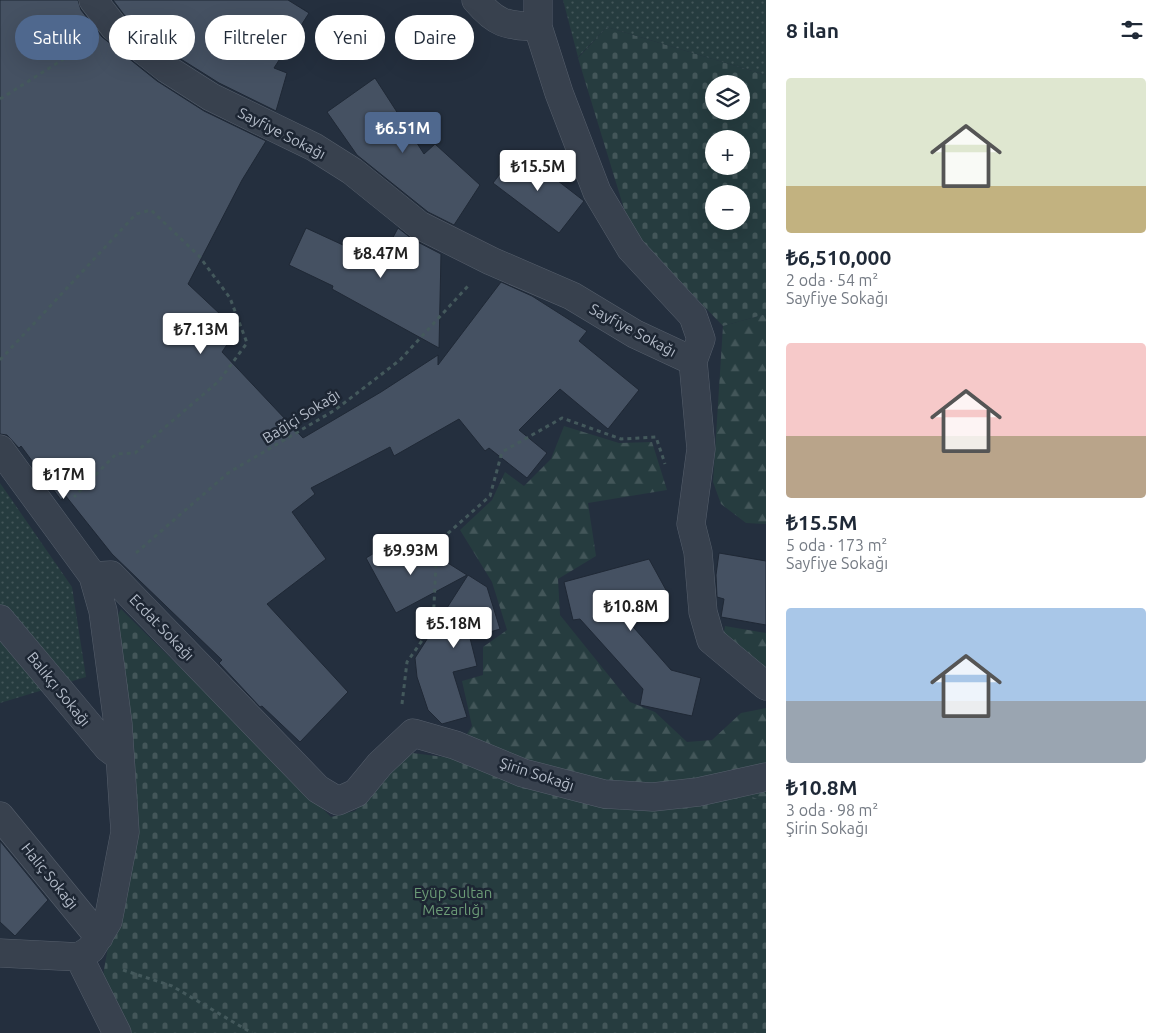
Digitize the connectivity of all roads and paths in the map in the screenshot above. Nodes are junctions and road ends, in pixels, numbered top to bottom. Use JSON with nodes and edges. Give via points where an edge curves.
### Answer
{"nodes":[{"id":1,"x":93,"y":0,"type":"edge"},
{"id":2,"x":476,"y":0,"type":"edge"},
{"id":3,"x":538,"y":0,"type":"edge"},
{"id":4,"x":109,"y":21,"type":"edge"},
{"id":5,"x":538,"y":27,"type":"junction"},
{"id":6,"x":109,"y":30,"type":"edge"},
{"id":7,"x":156,"y":60,"type":"edge"},
{"id":8,"x":0,"y":99,"type":"edge"},
{"id":9,"x":491,"y":262,"type":"junction"},
{"id":10,"x":0,"y":360,"type":"edge"},
{"id":11,"x":693,"y":361,"type":"junction"},
{"id":12,"x":0,"y":449,"type":"edge"},
{"id":13,"x":667,"y":470,"type":"dead end"},
{"id":14,"x":51,"y":519,"type":"junction"},
{"id":15,"x":102,"y":575,"type":"junction"},
{"id":16,"x":0,"y":618,"type":"edge"},
{"id":17,"x":766,"y":686,"type":"edge"},
{"id":18,"x":402,"y":706,"type":"dead end"},
{"id":19,"x":120,"y":757,"type":"junction"},
{"id":20,"x":766,"y":777,"type":"edge"},
{"id":21,"x":338,"y":801,"type":"joint"},
{"id":22,"x":0,"y":816,"type":"edge"},
{"id":23,"x":99,"y":936,"type":"junction"},
{"id":24,"x":0,"y":953,"type":"edge"},
{"id":25,"x":79,"y":957,"type":"junction"},
{"id":26,"x":117,"y":1033,"type":"edge"},
{"id":27,"x":252,"y":1033,"type":"edge"}],
"edges":[{"from":1,"to":4,"type":"street","name":"Sayfiye Sokağı"},
{"from":2,"to":5,"type":"street","via":[[498,22]]},
{"from":3,"to":5,"type":"street"},
{"from":5,"to":11,"type":"street","via":[[597,192],[631,249],[693,316],[701,339]]},
{"from":6,"to":8,"type":"path"},
{"from":7,"to":9,"type":"street","name":"Sayfiye Sokağı","via":[[211,98],[314,147],[352,171],[419,225]]},
{"from":9,"to":11,"type":"street","name":"Sayfiye Sokağı","via":[[572,296],[635,334]]},
{"from":9,"to":15,"type":"path","name":"Bağiçi Sokağı","via":[[400,360],[335,410],[228,473]]},
{"from":10,"to":14,"type":"path","via":[[136,214],[151,210],[199,256],[230,298],[247,343],[220,380],[136,453],[116,454]]},
{"from":11,"to":17,"type":"street","via":[[701,449],[691,524],[698,552],[703,612],[711,640]]},
{"from":12,"to":14,"type":"street","name":"Ecdat Sokağı"},
{"from":13,"to":18,"type":"path","via":[[656,437],[621,439],[562,418],[502,452],[490,496],[437,543],[433,625],[407,662]]},
{"from":14,"to":15,"type":"street","name":"Ecdat Sokağı"},
{"from":15,"to":19,"type":"street","via":[[103,611]]},
{"from":15,"to":21,"type":"street","name":"Ecdat Sokağı","via":[[318,789]]},
{"from":16,"to":19,"type":"street","name":"Balıkçı Sokağı","via":[[108,748]]},
{"from":19,"to":23,"type":"street","via":[[125,832],[108,921]]},
{"from":20,"to":21,"type":"street","name":"Şirin Sokağı","via":[[698,792],[653,797],[604,794],[523,773],[455,745],[413,734],[380,764],[356,793]]},
{"from":22,"to":23,"type":"street","name":"Haliç Sokağı"},
{"from":23,"to":25,"type":"street","via":[[91,949]]},
{"from":24,"to":25,"type":"street"},
{"from":25,"to":26,"type":"street"},
{"from":25,"to":27,"type":"path","via":[[172,986]]}]}
